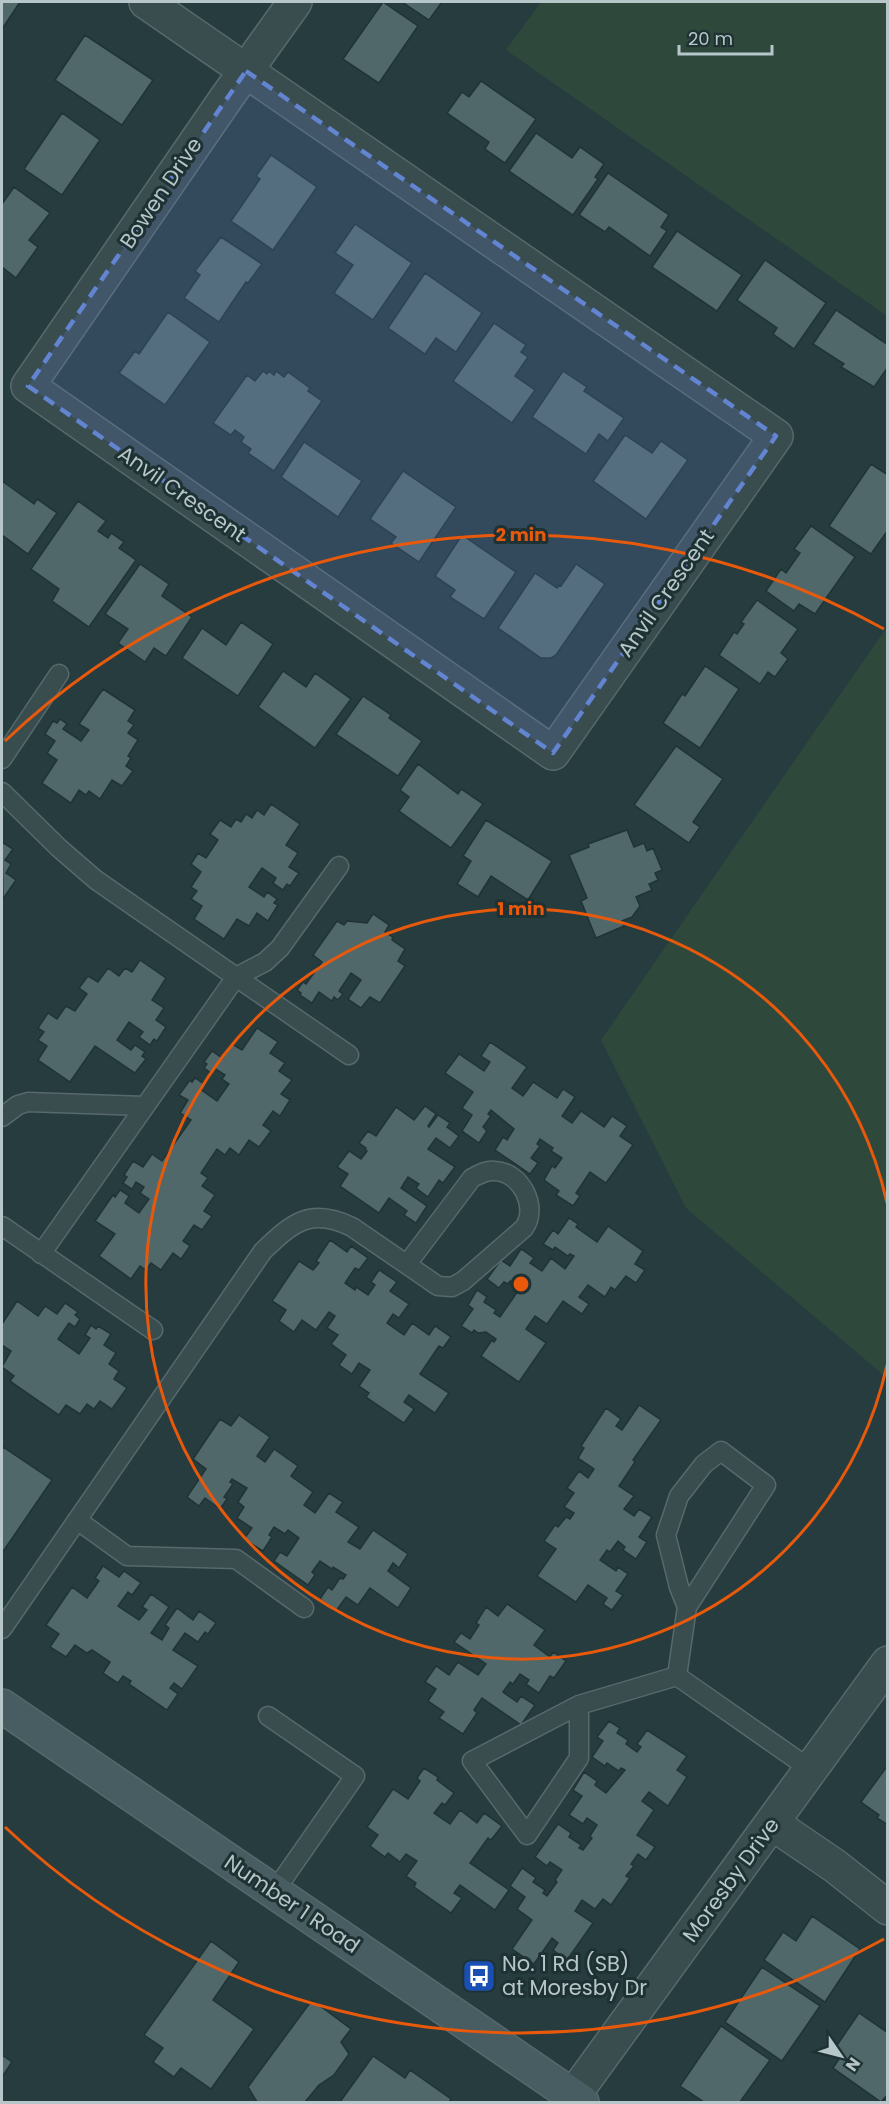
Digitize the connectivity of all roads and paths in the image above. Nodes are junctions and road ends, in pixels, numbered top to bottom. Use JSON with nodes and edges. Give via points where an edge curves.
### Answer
{"nodes":[{"id":1,"x":146,"y":2,"type":"edge"},
{"id":2,"x":295,"y":2,"type":"edge"},
{"id":3,"x":246,"y":71,"type":"junction"},
{"id":4,"x":28,"y":386,"type":"joint"},
{"id":5,"x":60,"y":674,"type":"dead end"},
{"id":6,"x":2,"y":759,"type":"edge"},
{"id":7,"x":2,"y":792,"type":"edge"},
{"id":8,"x":339,"y":866,"type":"dead end"},
{"id":9,"x":236,"y":977,"type":"junction"},
{"id":10,"x":349,"y":1055,"type":"dead end"},
{"id":11,"x":144,"y":1106,"type":"junction"},
{"id":12,"x":2,"y":1117,"type":"edge"},
{"id":13,"x":2,"y":1226,"type":"edge"},
{"id":14,"x":41,"y":1254,"type":"junction"},
{"id":15,"x":407,"y":1264,"type":"junction"},
{"id":16,"x":153,"y":1330,"type":"dead end"},
{"id":17,"x":76,"y":1520,"type":"junction"},
{"id":18,"x":687,"y":1607,"type":"junction"},
{"id":19,"x":304,"y":1608,"type":"dead end"},
{"id":20,"x":2,"y":1629,"type":"edge"},
{"id":21,"x":888,"y":1663,"type":"edge"},
{"id":22,"x":677,"y":1676,"type":"junction"},
{"id":23,"x":579,"y":1705,"type":"junction"},
{"id":24,"x":2,"y":1706,"type":"edge"},
{"id":25,"x":268,"y":1716,"type":"dead end"},
{"id":26,"x":810,"y":1769,"type":"junction"},
{"id":27,"x":772,"y":1823,"type":"junction"},
{"id":28,"x":274,"y":1892,"type":"junction"},
{"id":29,"x":888,"y":1908,"type":"edge"},
{"id":30,"x":578,"y":2099,"type":"edge"}],
"edges":[{"from":1,"to":3,"type":"street"},
{"from":2,"to":3,"type":"street","name":"Bowen Drive"},
{"from":3,"to":4,"type":"street","name":"Bowen Drive"},
{"from":3,"to":4,"type":"street","name":"Anvil Crescent","via":[[777,436],[553,753]]},
{"from":5,"to":6,"type":"lane"},
{"from":7,"to":9,"type":"lane","via":[[96,880]]},
{"from":8,"to":9,"type":"lane","via":[[280,948],[265,962]]},
{"from":9,"to":10,"type":"lane"},
{"from":9,"to":11,"type":"lane"},
{"from":11,"to":12,"type":"lane","via":[[28,1102]]},
{"from":11,"to":14,"type":"lane"},
{"from":13,"to":14,"type":"lane"},
{"from":14,"to":16,"type":"lane"},
{"from":15,"to":15,"type":"lane","via":[[438,1286],[452,1287],[463,1281],[524,1228],[530,1213],[525,1192],[518,1182],[498,1170],[472,1178]]},
{"from":15,"to":17,"type":"lane","via":[[338,1220],[323,1217],[296,1224],[280,1234],[263,1251]]},
{"from":17,"to":19,"type":"lane","via":[[127,1556],[236,1559]]},
{"from":17,"to":20,"type":"lane"},
{"from":18,"to":18,"type":"lane","via":[[666,1535],[680,1496],[704,1464],[721,1451],[766,1485]]},
{"from":18,"to":22,"type":"lane"},
{"from":21,"to":26,"type":"street","name":"Moresby Drive"},
{"from":22,"to":23,"type":"lane"},
{"from":22,"to":26,"type":"lane"},
{"from":23,"to":23,"type":"lane","via":[[472,1761],[527,1835],[579,1758]]},
{"from":24,"to":28,"type":"main road","name":"Number 1 Road"},
{"from":25,"to":28,"type":"lane","via":[[355,1776]]},
{"from":26,"to":27,"type":"street","name":"Moresby Drive"},
{"from":27,"to":29,"type":"street"},
{"from":27,"to":30,"type":"street","name":"Moresby Drive"},
{"from":28,"to":30,"type":"main road","name":"Number 1 Road"}]}
